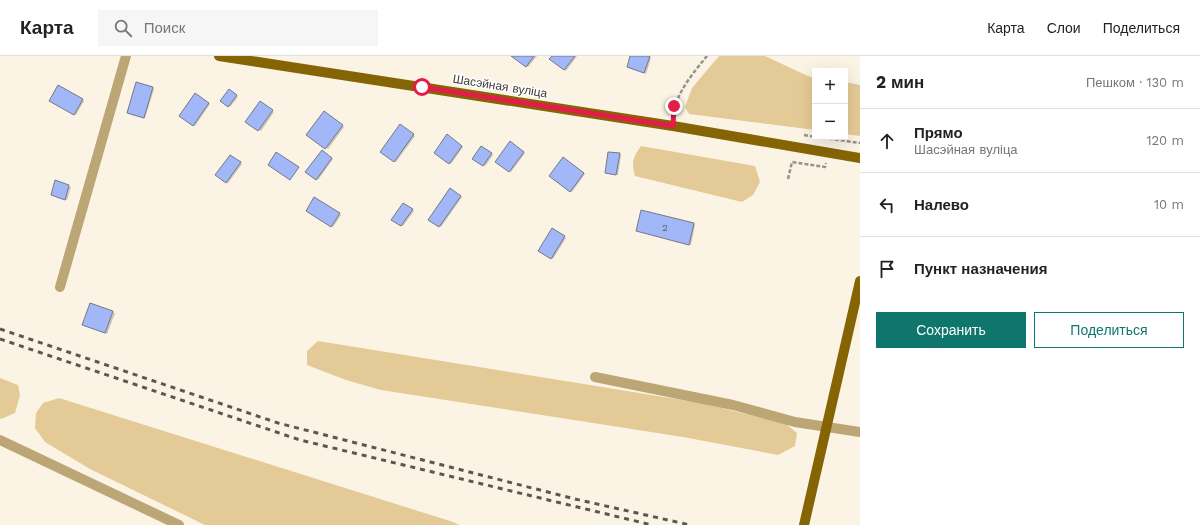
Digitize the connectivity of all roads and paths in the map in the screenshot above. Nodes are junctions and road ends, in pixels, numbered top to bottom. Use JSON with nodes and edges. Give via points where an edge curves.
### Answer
{"nodes":[{"id":1,"x":126,"y":56,"type":"edge"},
{"id":2,"x":219,"y":56,"type":"edge"},
{"id":3,"x":707,"y":56,"type":"edge"},
{"id":4,"x":673,"y":126,"type":"junction"},
{"id":5,"x":838,"y":140,"type":"edge"},
{"id":6,"x":860,"y":143,"type":"edge"},
{"id":7,"x":860,"y":158,"type":"edge"},
{"id":8,"x":825,"y":167,"type":"dead end"},
{"id":9,"x":788,"y":179,"type":"dead end"},
{"id":10,"x":860,"y":281,"type":"edge"},
{"id":11,"x":60,"y":287,"type":"dead end"},
{"id":12,"x":595,"y":377,"type":"dead end"},
{"id":13,"x":826,"y":427,"type":"junction"},
{"id":14,"x":860,"y":432,"type":"edge"},
{"id":15,"x":0,"y":440,"type":"edge"},
{"id":16,"x":179,"y":525,"type":"edge"},
{"id":17,"x":804,"y":525,"type":"edge"}],
"edges":[{"from":1,"to":11,"type":"lane"},
{"from":2,"to":4,"type":"main road","name":"Шасэйная вуліца"},
{"from":3,"to":4,"type":"path","via":[[691,76],[674,106]]},
{"from":4,"to":7,"type":"main road","name":"Шасэйная вуліца"},
{"from":5,"to":6,"type":"path"},
{"from":8,"to":9,"type":"path","via":[[792,162]]},
{"from":10,"to":13,"type":"main road"},
{"from":12,"to":13,"type":"lane"},
{"from":13,"to":14,"type":"lane"},
{"from":13,"to":17,"type":"main road"},
{"from":15,"to":16,"type":"lane"}]}
